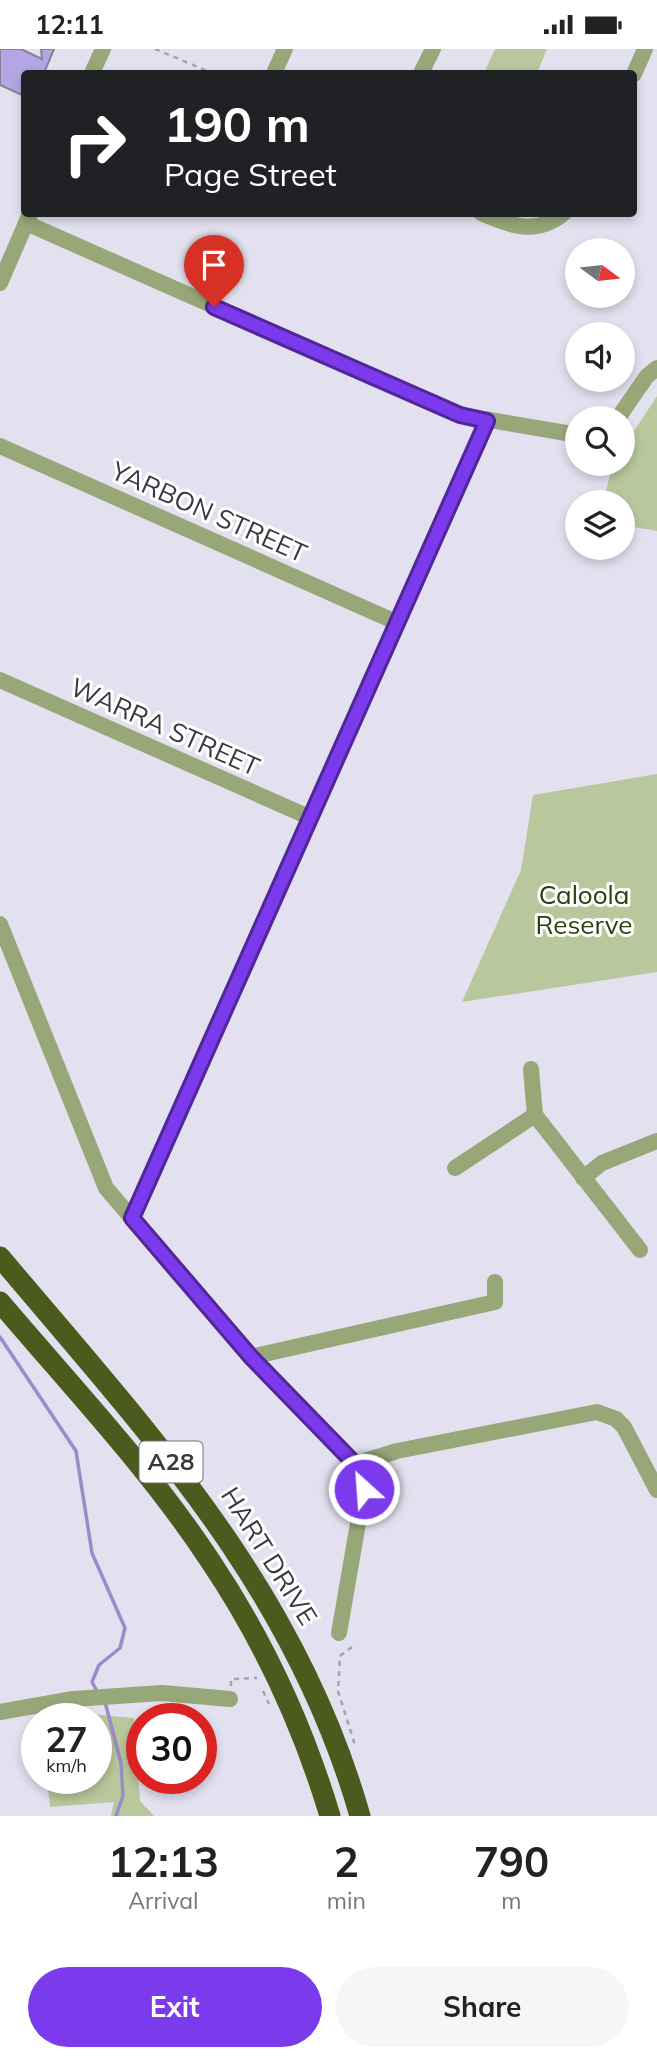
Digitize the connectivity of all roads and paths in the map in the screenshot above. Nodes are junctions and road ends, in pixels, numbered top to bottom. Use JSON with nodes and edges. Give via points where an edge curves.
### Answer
{"nodes":[{"id":1,"x":103,"y":49,"type":"edge"},
{"id":2,"x":155,"y":49,"type":"edge"},
{"id":3,"x":285,"y":49,"type":"edge"},
{"id":4,"x":645,"y":49,"type":"edge"},
{"id":5,"x":425,"y":51,"type":"edge"},
{"id":6,"x":93,"y":70,"type":"edge"},
{"id":7,"x":205,"y":70,"type":"edge"},
{"id":8,"x":275,"y":70,"type":"edge"},
{"id":9,"x":422,"y":70,"type":"edge"},
{"id":10,"x":636,"y":70,"type":"edge"},
{"id":11,"x":492,"y":217,"type":"edge"},
{"id":12,"x":557,"y":217,"type":"edge"},
{"id":13,"x":28,"y":218,"type":"edge"},
{"id":14,"x":0,"y":282,"type":"edge"},
{"id":15,"x":657,"y":368,"type":"edge"},
{"id":16,"x":626,"y":406,"type":"edge"},
{"id":17,"x":487,"y":421,"type":"junction"},
{"id":18,"x":565,"y":433,"type":"edge"},
{"id":19,"x":0,"y":446,"type":"edge"},
{"id":20,"x":398,"y":623,"type":"junction"},
{"id":21,"x":0,"y":680,"type":"edge"},
{"id":22,"x":311,"y":818,"type":"junction"},
{"id":23,"x":0,"y":924,"type":"edge"},
{"id":24,"x":531,"y":1069,"type":"dead end"},
{"id":25,"x":535,"y":1115,"type":"junction"},
{"id":26,"x":657,"y":1141,"type":"edge"},
{"id":27,"x":455,"y":1168,"type":"dead end"},
{"id":28,"x":583,"y":1178,"type":"junction"},
{"id":29,"x":132,"y":1218,"type":"junction"},
{"id":30,"x":640,"y":1250,"type":"dead end"},
{"id":31,"x":0,"y":1257,"type":"edge"},
{"id":32,"x":495,"y":1282,"type":"dead end"},
{"id":33,"x":0,"y":1302,"type":"edge"},
{"id":34,"x":251,"y":1357,"type":"junction"},
{"id":35,"x":355,"y":1464,"type":"junction"},
{"id":36,"x":657,"y":1490,"type":"edge"},
{"id":37,"x":339,"y":1633,"type":"dead end"},
{"id":38,"x":352,"y":1647,"type":"dead end"},
{"id":39,"x":259,"y":1677,"type":"dead end"},
{"id":40,"x":338,"y":1691,"type":"dead end"},
{"id":41,"x":230,"y":1699,"type":"joint"},
{"id":42,"x":0,"y":1712,"type":"edge"},
{"id":43,"x":330,"y":1816,"type":"edge"},
{"id":44,"x":360,"y":1816,"type":"edge"}],
"edges":[{"from":1,"to":6,"type":"street"},
{"from":2,"to":7,"type":"path"},
{"from":3,"to":8,"type":"street"},
{"from":4,"to":10,"type":"street"},
{"from":5,"to":9,"type":"street"},
{"from":11,"to":12,"type":"street","via":[[521,228],[537,228]]},
{"from":13,"to":14,"type":"street"},
{"from":13,"to":17,"type":"street","via":[[460,415]]},
{"from":15,"to":16,"type":"street"},
{"from":17,"to":18,"type":"street"},
{"from":17,"to":20,"type":"street"},
{"from":19,"to":20,"type":"street","name":"YARBON STREET"},
{"from":20,"to":22,"type":"street"},
{"from":21,"to":22,"type":"street","name":"WARRA STREET"},
{"from":22,"to":29,"type":"street"},
{"from":23,"to":29,"type":"street","via":[[106,1188]]},
{"from":24,"to":25,"type":"street"},
{"from":25,"to":27,"type":"street"},
{"from":25,"to":28,"type":"street"},
{"from":26,"to":28,"type":"street","via":[[602,1163]]},
{"from":28,"to":30,"type":"street"},
{"from":29,"to":34,"type":"street"},
{"from":31,"to":44,"type":"highway","name":"HART DRIVE","number":"A28","via":[[180,1472],[248,1567],[313,1688]]},
{"from":32,"to":34,"type":"street","via":[[495,1303]]},
{"from":33,"to":43,"type":"highway","name":"HART DRIVE","number":"A28","via":[[143,1472],[211,1562],[275,1671]]},
{"from":34,"to":35,"type":"street"},
{"from":35,"to":36,"type":"street","via":[[397,1451],[597,1412],[624,1427]]},
{"from":35,"to":37,"type":"street","via":[[364,1489]]},
{"from":38,"to":40,"type":"path","via":[[340,1656]]},
{"from":39,"to":41,"type":"path","via":[[231,1679]]},
{"from":41,"to":42,"type":"street","via":[[162,1693]]}]}
